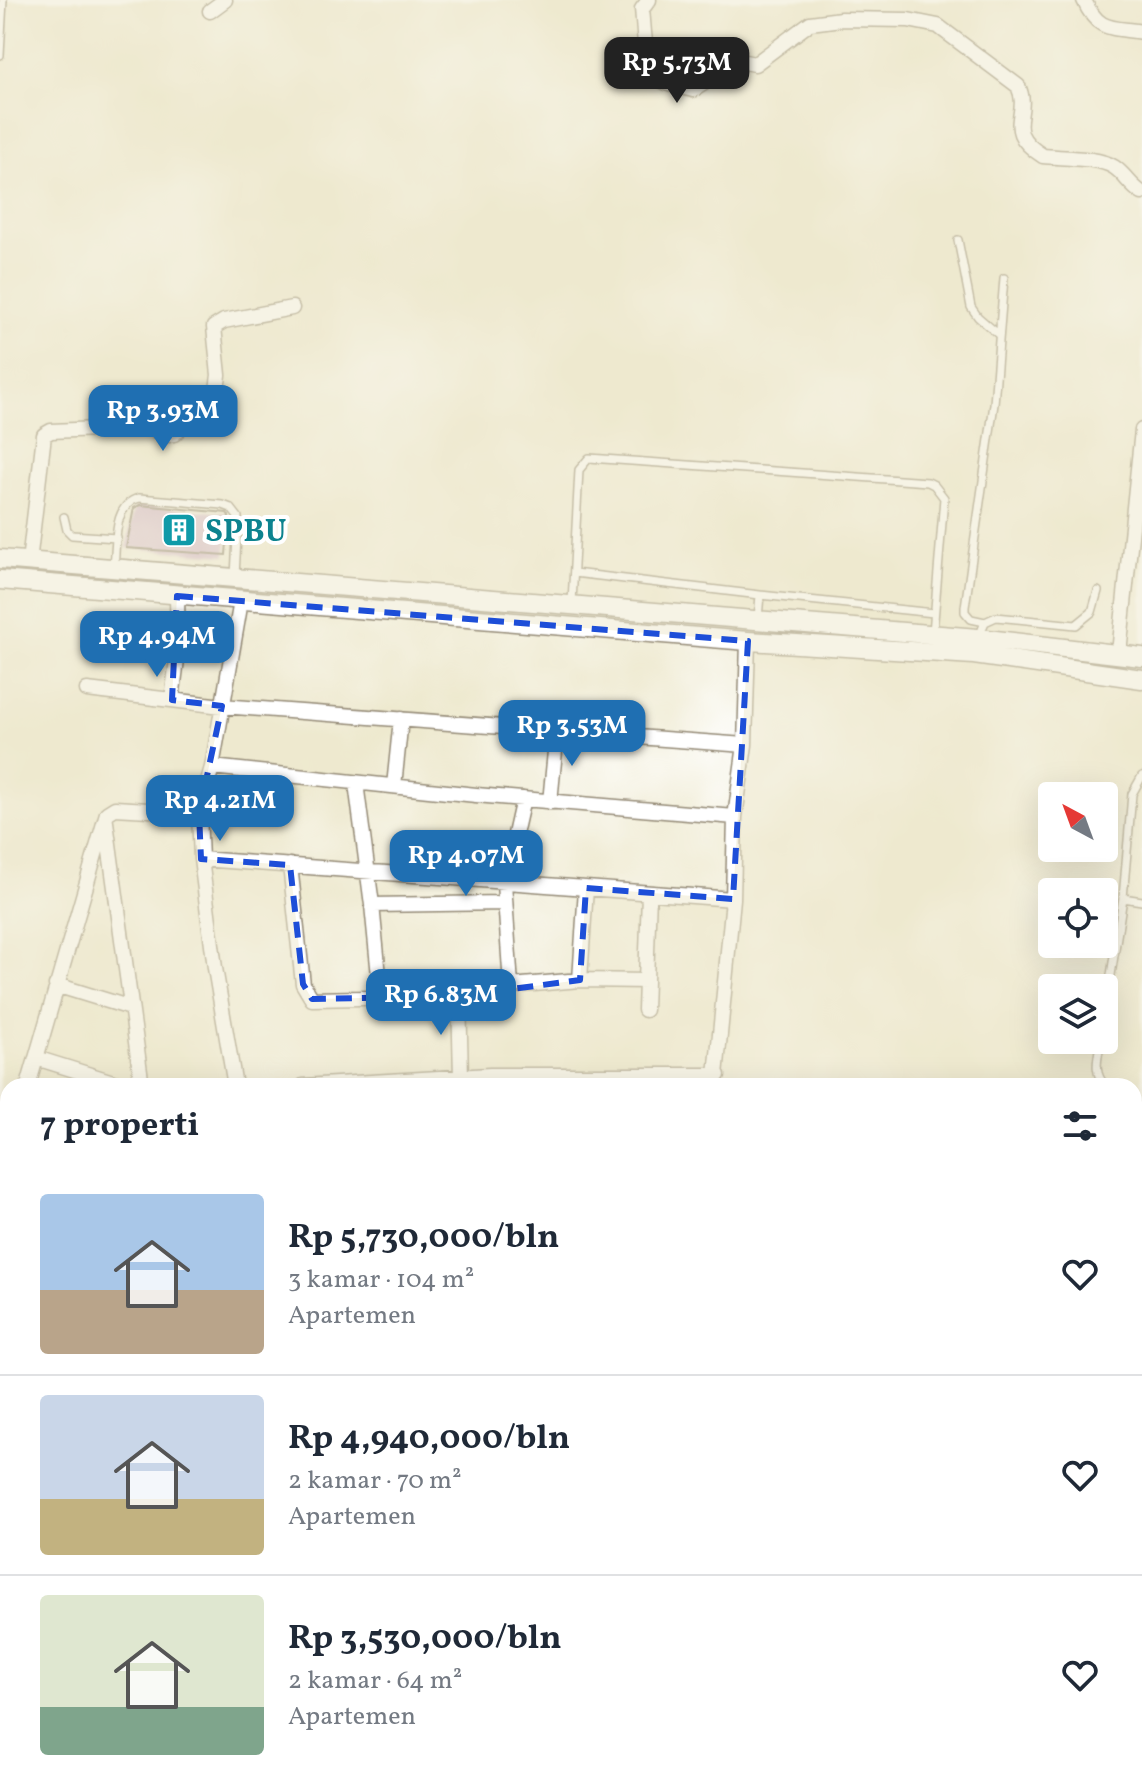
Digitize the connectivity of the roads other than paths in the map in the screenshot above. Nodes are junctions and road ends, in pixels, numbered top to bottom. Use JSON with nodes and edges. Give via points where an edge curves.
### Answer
{"nodes":[{"id":1,"x":3,"y":0,"type":"edge"},
{"id":2,"x":225,"y":0,"type":"edge"},
{"id":3,"x":649,"y":0,"type":"edge"},
{"id":4,"x":1084,"y":0,"type":"edge"},
{"id":5,"x":210,"y":11,"type":"dead end"},
{"id":6,"x":1142,"y":32,"type":"edge"},
{"id":7,"x":0,"y":55,"type":"edge"},
{"id":8,"x":1142,"y":193,"type":"edge"},
{"id":9,"x":958,"y":240,"type":"dead end"},
{"id":10,"x":1004,"y":278,"type":"dead end"},
{"id":11,"x":292,"y":308,"type":"dead end"},
{"id":12,"x":999,"y":335,"type":"junction"},
{"id":13,"x":1142,"y":430,"type":"edge"},
{"id":14,"x":64,"y":517,"type":"dead end"},
{"id":15,"x":117,"y":538,"type":"junction"},
{"id":16,"x":0,"y":559,"type":"edge"},
{"id":17,"x":29,"y":562,"type":"junction"},
{"id":18,"x":74,"y":565,"type":"junction"},
{"id":19,"x":114,"y":568,"type":"junction"},
{"id":20,"x":574,"y":573,"type":"junction"},
{"id":21,"x":235,"y":577,"type":"junction"},
{"id":22,"x":0,"y":580,"type":"edge"},
{"id":23,"x":73,"y":586,"type":"junction"},
{"id":24,"x":1098,"y":591,"type":"dead end"},
{"id":25,"x":760,"y":595,"type":"junction"},
{"id":26,"x":177,"y":596,"type":"junction"},
{"id":27,"x":241,"y":601,"type":"junction"},
{"id":28,"x":572,"y":606,"type":"junction"},
{"id":29,"x":934,"y":613,"type":"junction"},
{"id":30,"x":757,"y":621,"type":"junction"},
{"id":31,"x":933,"y":635,"type":"junction"},
{"id":32,"x":979,"y":638,"type":"junction"},
{"id":33,"x":748,"y":641,"type":"junction"},
{"id":34,"x":1119,"y":653,"type":"junction"},
{"id":35,"x":1142,"y":657,"type":"edge"},
{"id":36,"x":1142,"y":679,"type":"edge"},
{"id":37,"x":87,"y":690,"type":"dead end"},
{"id":38,"x":172,"y":700,"type":"junction"},
{"id":39,"x":222,"y":706,"type":"junction"},
{"id":40,"x":401,"y":719,"type":"junction"},
{"id":41,"x":557,"y":731,"type":"junction"},
{"id":42,"x":745,"y":745,"type":"junction"},
{"id":43,"x":212,"y":767,"type":"junction"},
{"id":44,"x":1142,"y":776,"type":"edge"},
{"id":45,"x":356,"y":783,"type":"junction"},
{"id":46,"x":394,"y":786,"type":"junction"},
{"id":47,"x":523,"y":799,"type":"junction"},
{"id":48,"x":550,"y":802,"type":"junction"},
{"id":49,"x":199,"y":813,"type":"junction"},
{"id":50,"x":735,"y":817,"type":"junction"},
{"id":51,"x":105,"y":818,"type":"junction"},
{"id":52,"x":201,"y":859,"type":"junction"},
{"id":53,"x":290,"y":865,"type":"junction"},
{"id":54,"x":366,"y":869,"type":"junction"},
{"id":55,"x":504,"y":883,"type":"junction"},
{"id":56,"x":586,"y":888,"type":"junction"},
{"id":57,"x":649,"y":894,"type":"junction"},
{"id":58,"x":1123,"y":898,"type":"junction"},
{"id":59,"x":733,"y":899,"type":"junction"},
{"id":60,"x":1142,"y":901,"type":"edge"},
{"id":61,"x":505,"y":903,"type":"junction"},
{"id":62,"x":372,"y":905,"type":"junction"},
{"id":63,"x":1111,"y":974,"type":"edge"},
{"id":64,"x":580,"y":980,"type":"junction"},
{"id":65,"x":646,"y":981,"type":"junction"},
{"id":66,"x":56,"y":985,"type":"junction"},
{"id":67,"x":511,"y":986,"type":"junction"},
{"id":68,"x":381,"y":996,"type":"junction"},
{"id":69,"x":459,"y":996,"type":"junction"},
{"id":70,"x":131,"y":1008,"type":"junction"},
{"id":71,"x":645,"y":1010,"type":"dead end"},
{"id":72,"x":1099,"y":1054,"type":"edge"},
{"id":73,"x":36,"y":1058,"type":"junction"},
{"id":74,"x":461,"y":1077,"type":"junction"},
{"id":75,"x":30,"y":1078,"type":"edge"},
{"id":76,"x":100,"y":1078,"type":"edge"},
{"id":77,"x":141,"y":1078,"type":"edge"},
{"id":78,"x":234,"y":1078,"type":"edge"},
{"id":79,"x":443,"y":1078,"type":"edge"},
{"id":80,"x":470,"y":1078,"type":"edge"},
{"id":81,"x":717,"y":1078,"type":"edge"},
{"id":82,"x":1099,"y":1078,"type":"edge"}],
"edges":[{"from":1,"to":7,"type":"lane"},
{"from":2,"to":5,"type":"street"},
{"from":3,"to":8,"type":"street","via":[[642,9],[649,68],[665,83],[693,90],[704,83],[710,67],[734,60],[755,64],[810,23],[894,20],[938,26],[1018,86],[1019,129],[1037,152],[1114,167]]},
{"from":4,"to":6,"type":"street","via":[[1097,22]]},
{"from":9,"to":12,"type":"lane","via":[[971,307]]},
{"from":10,"to":12,"type":"lane"},
{"from":11,"to":17,"type":"street","via":[[214,327],[217,390],[174,434],[144,427],[44,435]]},
{"from":12,"to":32,"type":"lane","via":[[965,607]]},
{"from":13,"to":34,"type":"street"},
{"from":14,"to":15,"type":"lane","via":[[72,535]]},
{"from":15,"to":19,"type":"lane"},
{"from":15,"to":21,"type":"lane","via":[[120,515],[134,500],[223,505],[238,517]]},
{"from":16,"to":17,"type":"main road"},
{"from":17,"to":18,"type":"main road"},
{"from":18,"to":19,"type":"main road"},
{"from":18,"to":23,"type":"main road"},
{"from":19,"to":21,"type":"main road"},
{"from":20,"to":25,"type":"lane"},
{"from":20,"to":28,"type":"lane"},
{"from":20,"to":29,"type":"lane","via":[[579,470],[589,458],[928,482],[944,498]]},
{"from":21,"to":28,"type":"main road"},
{"from":22,"to":23,"type":"main road"},
{"from":23,"to":26,"type":"main road"},
{"from":24,"to":32,"type":"lane","via":[[1092,612],[1076,625],[996,617]]},
{"from":25,"to":29,"type":"lane"},
{"from":25,"to":30,"type":"lane"},
{"from":26,"to":27,"type":"main road"},
{"from":26,"to":38,"type":"street"},
{"from":27,"to":33,"type":"main road"},
{"from":27,"to":39,"type":"street"},
{"from":28,"to":30,"type":"main road"},
{"from":29,"to":31,"type":"lane"},
{"from":30,"to":31,"type":"main road"},
{"from":31,"to":32,"type":"main road"},
{"from":32,"to":33,"type":"main road"},
{"from":32,"to":34,"type":"main road"},
{"from":32,"to":36,"type":"main road"},
{"from":33,"to":42,"type":"street"},
{"from":34,"to":35,"type":"main road"},
{"from":37,"to":38,"type":"street"},
{"from":38,"to":39,"type":"street"},
{"from":39,"to":40,"type":"street"},
{"from":39,"to":43,"type":"street"},
{"from":40,"to":41,"type":"street"},
{"from":40,"to":46,"type":"street"},
{"from":41,"to":42,"type":"street"},
{"from":41,"to":48,"type":"street"},
{"from":42,"to":50,"type":"street"},
{"from":43,"to":45,"type":"street"},
{"from":43,"to":49,"type":"street"},
{"from":44,"to":58,"type":"lane","via":[[1132,794]]},
{"from":45,"to":46,"type":"street"},
{"from":45,"to":54,"type":"street"},
{"from":46,"to":47,"type":"street"},
{"from":47,"to":48,"type":"street"},
{"from":47,"to":55,"type":"street"},
{"from":48,"to":50,"type":"street"},
{"from":49,"to":51,"type":"street","via":[[115,808]]},
{"from":49,"to":52,"type":"street"},
{"from":50,"to":59,"type":"street"},
{"from":51,"to":66,"type":"street"},
{"from":51,"to":70,"type":"street"},
{"from":52,"to":53,"type":"street"},
{"from":52,"to":78,"type":"street"},
{"from":53,"to":54,"type":"street"},
{"from":53,"to":68,"type":"street","via":[[307,993],[319,1000]]},
{"from":54,"to":55,"type":"street"},
{"from":54,"to":62,"type":"street"},
{"from":55,"to":56,"type":"street"},
{"from":55,"to":61,"type":"street"},
{"from":56,"to":57,"type":"street"},
{"from":56,"to":64,"type":"street"},
{"from":57,"to":59,"type":"street"},
{"from":57,"to":65,"type":"street"},
{"from":58,"to":60,"type":"lane"},
{"from":58,"to":63,"type":"lane"},
{"from":59,"to":81,"type":"street"},
{"from":61,"to":62,"type":"street"},
{"from":61,"to":67,"type":"street"},
{"from":62,"to":68,"type":"street"},
{"from":64,"to":65,"type":"street"},
{"from":64,"to":67,"type":"street"},
{"from":65,"to":71,"type":"street"},
{"from":66,"to":70,"type":"street"},
{"from":66,"to":73,"type":"street"},
{"from":67,"to":69,"type":"street"},
{"from":68,"to":69,"type":"street"},
{"from":69,"to":74,"type":"street"},
{"from":70,"to":77,"type":"street"},
{"from":72,"to":82,"type":"lane"},
{"from":73,"to":75,"type":"street"},
{"from":73,"to":76,"type":"street"},
{"from":74,"to":79,"type":"street"},
{"from":74,"to":80,"type":"street"}]}
